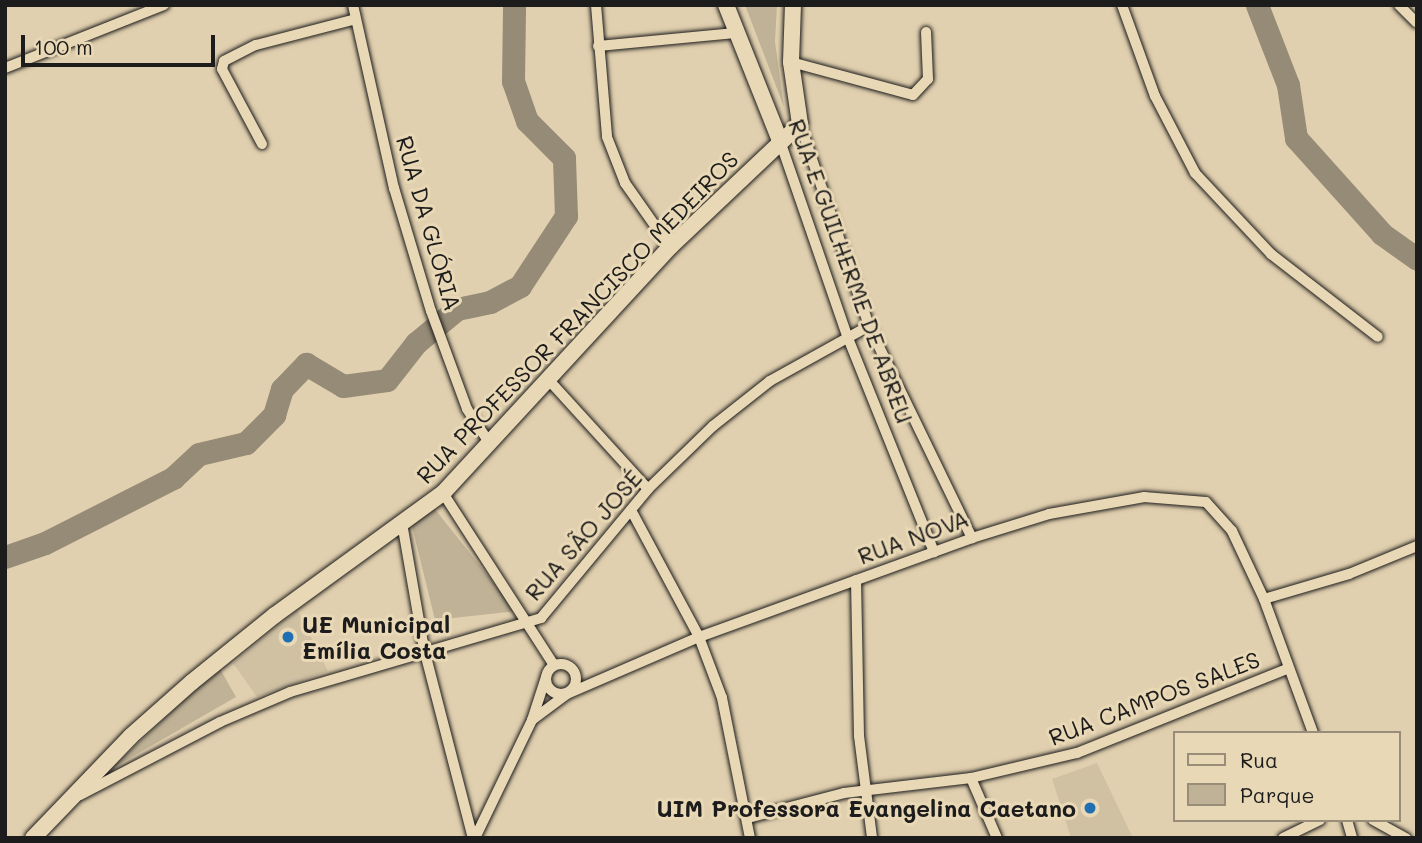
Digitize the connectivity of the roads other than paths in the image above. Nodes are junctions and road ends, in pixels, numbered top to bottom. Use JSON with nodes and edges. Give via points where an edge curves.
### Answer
{"nodes":[{"id":1,"x":164,"y":5,"type":"edge"},
{"id":2,"x":353,"y":5,"type":"edge"},
{"id":3,"x":596,"y":5,"type":"edge"},
{"id":4,"x":726,"y":5,"type":"edge"},
{"id":5,"x":793,"y":5,"type":"edge"},
{"id":6,"x":1122,"y":5,"type":"edge"},
{"id":7,"x":1399,"y":5,"type":"edge"},
{"id":8,"x":356,"y":19,"type":"junction"},
{"id":9,"x":1417,"y":23,"type":"edge"},
{"id":10,"x":926,"y":32,"type":"dead end"},
{"id":11,"x":735,"y":33,"type":"junction"},
{"id":12,"x":598,"y":46,"type":"junction"},
{"id":13,"x":791,"y":62,"type":"junction"},
{"id":14,"x":5,"y":68,"type":"edge"},
{"id":15,"x":800,"y":124,"type":"junction"},
{"id":16,"x":780,"y":141,"type":"junction"},
{"id":17,"x":262,"y":144,"type":"dead end"},
{"id":18,"x":670,"y":247,"type":"junction"},
{"id":19,"x":869,"y":326,"type":"junction"},
{"id":20,"x":1378,"y":337,"type":"dead end"},
{"id":21,"x":848,"y":338,"type":"junction"},
{"id":22,"x":547,"y":378,"type":"junction"},
{"id":23,"x":490,"y":444,"type":"junction"},
{"id":24,"x":648,"y":489,"type":"junction"},
{"id":25,"x":443,"y":492,"type":"junction"},
{"id":26,"x":631,"y":510,"type":"junction"},
{"id":27,"x":402,"y":523,"type":"junction"},
{"id":28,"x":972,"y":538,"type":"junction"},
{"id":29,"x":1415,"y":550,"type":"edge"},
{"id":30,"x":934,"y":552,"type":"junction"},
{"id":31,"x":856,"y":580,"type":"junction"},
{"id":32,"x":1264,"y":598,"type":"junction"},
{"id":33,"x":530,"y":624,"type":"junction"},
{"id":34,"x":699,"y":637,"type":"junction"},
{"id":35,"x":424,"y":649,"type":"junction"},
{"id":36,"x":554,"y":665,"type":"junction"},
{"id":37,"x":572,"y":669,"type":"junction"},
{"id":38,"x":1287,"y":669,"type":"junction"},
{"id":39,"x":546,"y":677,"type":"junction"},
{"id":40,"x":593,"y":682,"type":"junction"},
{"id":41,"x":567,"y":694,"type":"junction"},
{"id":42,"x":532,"y":720,"type":"junction"},
{"id":43,"x":1312,"y":731,"type":"edge"},
{"id":44,"x":971,"y":778,"type":"junction"},
{"id":45,"x":864,"y":789,"type":"junction"},
{"id":46,"x":63,"y":805,"type":"junction"},
{"id":47,"x":748,"y":818,"type":"junction"},
{"id":48,"x":1316,"y":822,"type":"edge"},
{"id":49,"x":1377,"y":822,"type":"edge"},
{"id":50,"x":33,"y":838,"type":"edge"},
{"id":51,"x":474,"y":838,"type":"edge"},
{"id":52,"x":750,"y":838,"type":"edge"},
{"id":53,"x":872,"y":838,"type":"edge"},
{"id":54,"x":997,"y":838,"type":"edge"},
{"id":55,"x":1283,"y":838,"type":"edge"},
{"id":56,"x":1405,"y":838,"type":"edge"}],
"edges":[{"from":1,"to":14,"type":"street"},
{"from":2,"to":8,"type":"street","name":"RUA DA GLÓRIA"},
{"from":3,"to":12,"type":"street"},
{"from":4,"to":11,"type":"street","name":"RUA E GUILHERME DE ABREU"},
{"from":5,"to":13,"type":"street","name":"RUA E GUILHERME DE ABREU"},
{"from":6,"to":20,"type":"street","via":[[1155,96],[1195,173],[1271,254]]},
{"from":7,"to":9,"type":"street"},
{"from":8,"to":17,"type":"street","via":[[256,45],[224,61],[222,69]]},
{"from":8,"to":23,"type":"street","name":"RUA DA GLÓRIA","via":[[394,188],[432,311],[467,409]]},
{"from":10,"to":13,"type":"street","via":[[928,79],[913,95]]},
{"from":11,"to":12,"type":"street"},
{"from":11,"to":16,"type":"street","name":"RUA E GUILHERME DE ABREU"},
{"from":12,"to":18,"type":"street","via":[[605,125],[614,158],[640,207]]},
{"from":13,"to":15,"type":"street","name":"RUA E GUILHERME DE ABREU"},
{"from":15,"to":16,"type":"street","name":"RUA PROFESSOR FRANCISCO MEDEIROS"},
{"from":15,"to":19,"type":"street","name":"RUA E GUILHERME DE ABREU"},
{"from":16,"to":18,"type":"street","name":"RUA PROFESSOR FRANCISCO MEDEIROS"},
{"from":16,"to":21,"type":"street","name":"RUA E GUILHERME DE ABREU"},
{"from":18,"to":22,"type":"street","name":"RUA PROFESSOR FRANCISCO MEDEIROS"},
{"from":19,"to":21,"type":"street","name":"RUA SÃO JOSÉ"},
{"from":19,"to":28,"type":"street","name":"RUA E GUILHERME DE ABREU"},
{"from":21,"to":24,"type":"street","name":"RUA SÃO JOSÉ","via":[[794,366],[743,401]]},
{"from":21,"to":30,"type":"street","name":"RUA E GUILHERME DE ABREU"},
{"from":22,"to":23,"type":"street","name":"RUA PROFESSOR FRANCISCO MEDEIROS"},
{"from":22,"to":24,"type":"street"},
{"from":23,"to":25,"type":"street","name":"RUA PROFESSOR FRANCISCO MEDEIROS"},
{"from":24,"to":26,"type":"street","name":"RUA SÃO JOSÉ"},
{"from":25,"to":27,"type":"street","name":"RUA PROFESSOR FRANCISCO MEDEIROS"},
{"from":25,"to":33,"type":"street"},
{"from":26,"to":33,"type":"street","name":"RUA SÃO JOSÉ","via":[[555,604]]},
{"from":26,"to":34,"type":"street"},
{"from":27,"to":35,"type":"street"},
{"from":27,"to":46,"type":"street","name":"RUA PROFESSOR FRANCISCO MEDEIROS","via":[[192,682]]},
{"from":28,"to":30,"type":"street","name":"RUA NOVA"},
{"from":28,"to":32,"type":"street","name":"RUA NOVA","via":[[1092,505],[1164,496],[1194,499],[1219,513],[1232,531]]},
{"from":29,"to":32,"type":"street"},
{"from":30,"to":31,"type":"street","name":"RUA NOVA"},
{"from":31,"to":34,"type":"street","name":"RUA NOVA"},
{"from":31,"to":45,"type":"street","via":[[855,653]]},
{"from":32,"to":38,"type":"street","name":"RUA NOVA"},
{"from":33,"to":35,"type":"street","name":"RUA SÃO JOSÉ"},
{"from":33,"to":36,"type":"street"},
{"from":34,"to":40,"type":"street","name":"RUA NOVA"},
{"from":34,"to":47,"type":"street","via":[[722,698]]},
{"from":35,"to":46,"type":"street","name":"RUA SÃO JOSÉ","via":[[257,705]]},
{"from":35,"to":51,"type":"street"},
{"from":36,"to":37,"type":"street"},
{"from":36,"to":39,"type":"street"},
{"from":37,"to":40,"type":"street"},
{"from":37,"to":41,"type":"street","via":[[576,683]]},
{"from":38,"to":43,"type":"street","name":"RUA NOVA"},
{"from":38,"to":44,"type":"street","name":"RUA CAMPOS SALES","via":[[1097,746]]},
{"from":39,"to":41,"type":"street","via":[[552,690]]},
{"from":39,"to":42,"type":"street"},
{"from":40,"to":41,"type":"street","name":"RUA NOVA"},
{"from":41,"to":42,"type":"street","name":"RUA NOVA"},
{"from":42,"to":51,"type":"street","name":"RUA NOVA"},
{"from":44,"to":45,"type":"street","name":"RUA CAMPOS SALES"},
{"from":44,"to":54,"type":"street"},
{"from":45,"to":47,"type":"street","name":"RUA CAMPOS SALES"},
{"from":45,"to":53,"type":"street"},
{"from":46,"to":50,"type":"street","name":"RUA PROFESSOR FRANCISCO MEDEIROS"},
{"from":47,"to":52,"type":"street"},
{"from":48,"to":55,"type":"street"},
{"from":49,"to":56,"type":"street"}]}
